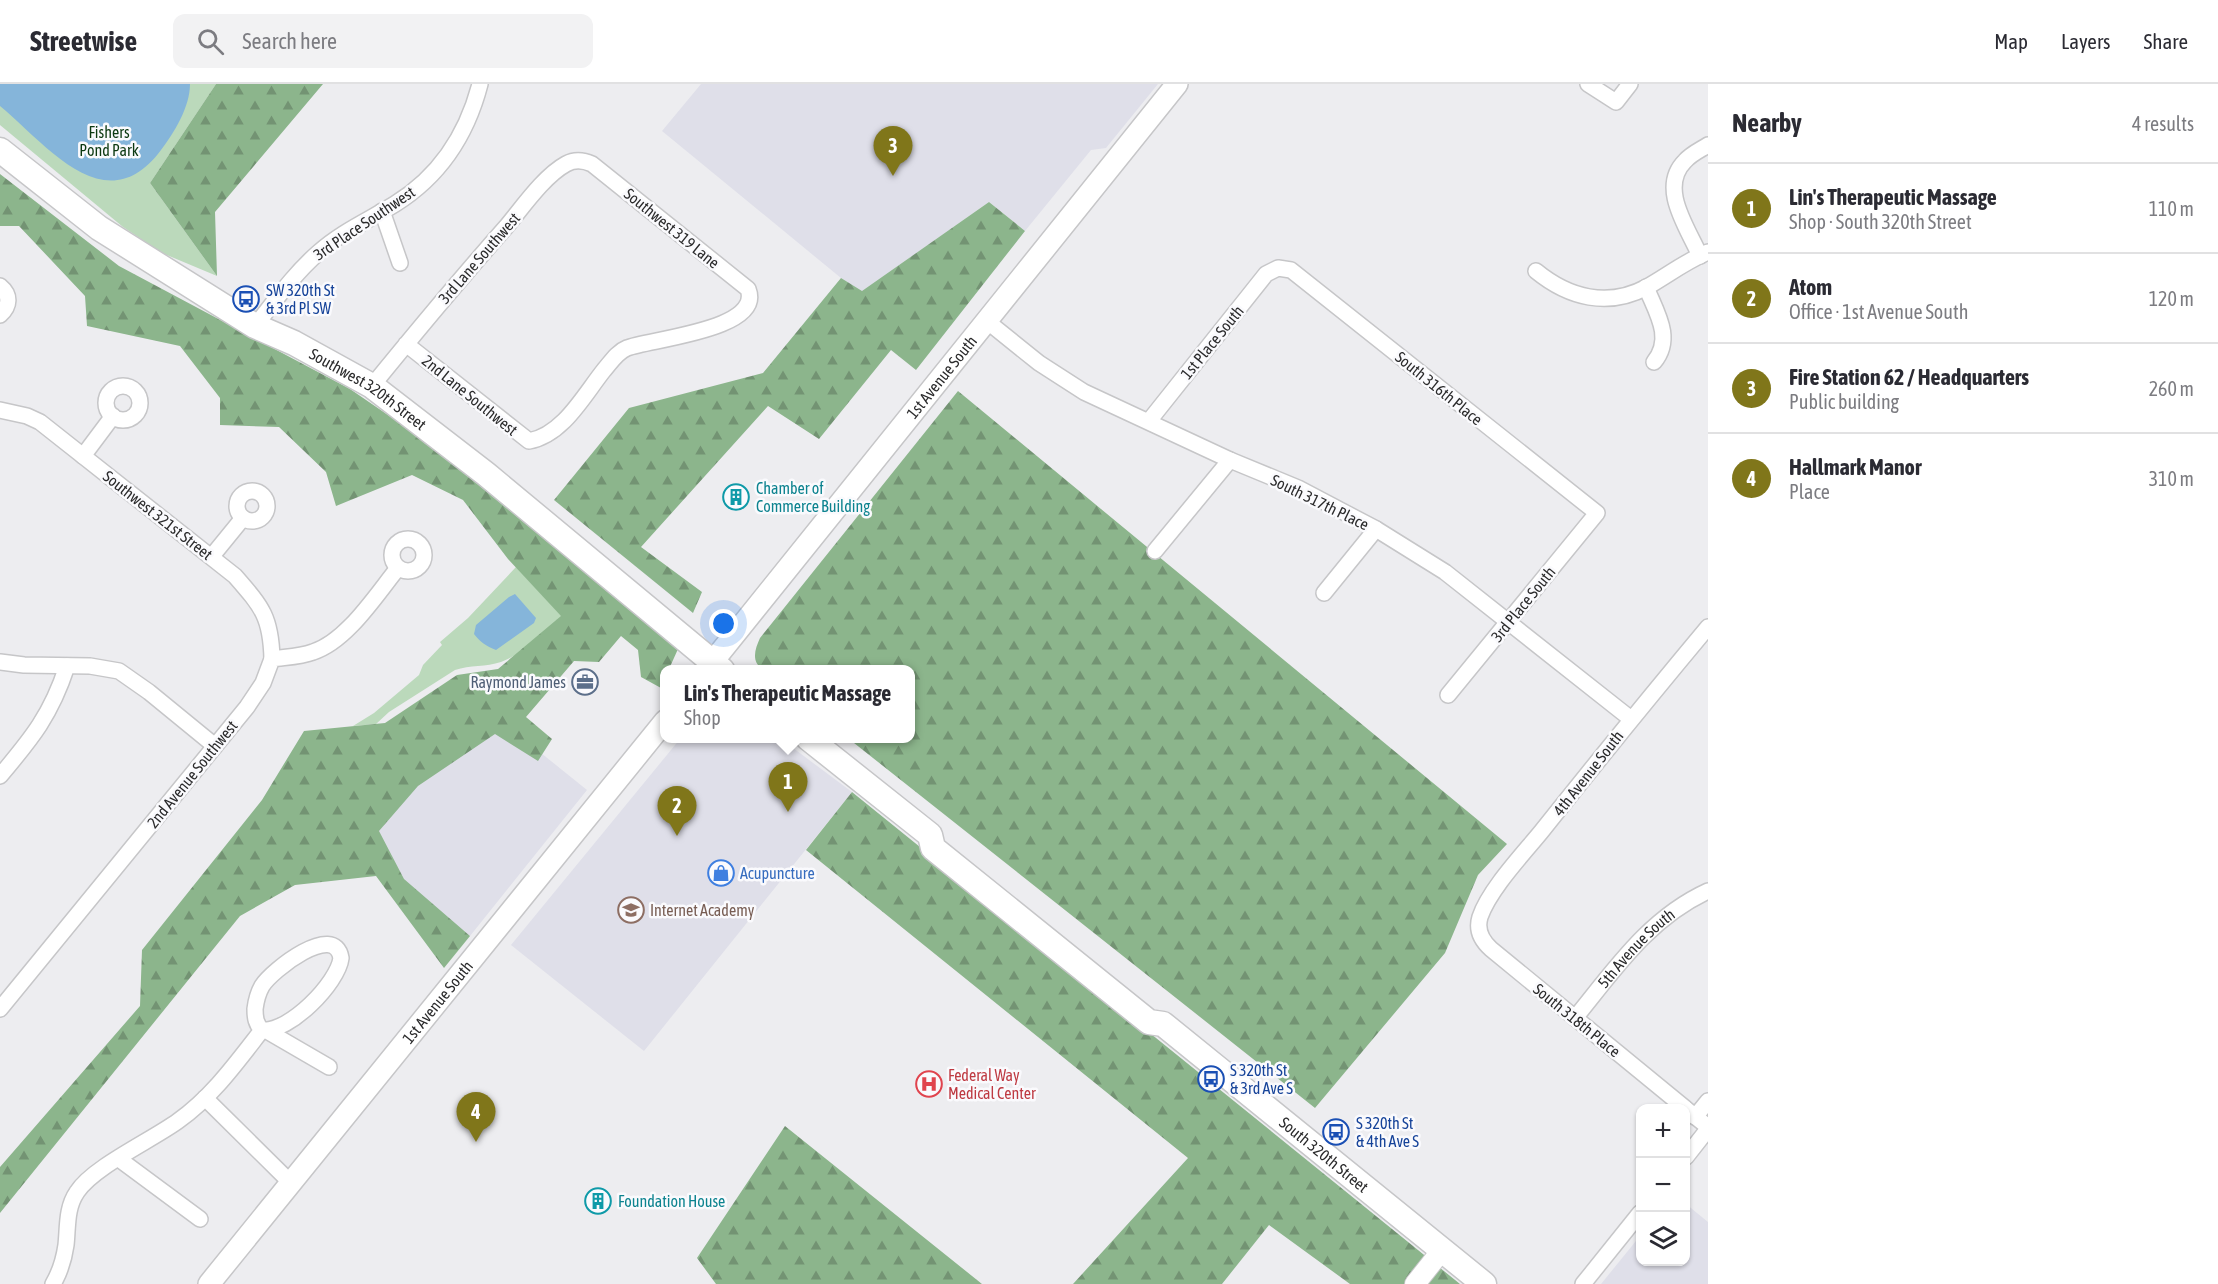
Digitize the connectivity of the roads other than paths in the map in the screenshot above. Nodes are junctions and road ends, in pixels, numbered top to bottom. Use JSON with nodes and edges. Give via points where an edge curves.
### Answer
{"nodes":[{"id":1,"x":480,"y":84,"type":"edge"},
{"id":2,"x":1177,"y":84,"type":"edge"},
{"id":3,"x":1588,"y":84,"type":"edge"},
{"id":4,"x":1630,"y":84,"type":"edge"},
{"id":5,"x":1708,"y":145,"type":"edge"},
{"id":6,"x":0,"y":150,"type":"edge"},
{"id":7,"x":601,"y":171,"type":"joint"},
{"id":8,"x":382,"y":211,"type":"junction"},
{"id":9,"x":1704,"y":254,"type":"edge"},
{"id":10,"x":400,"y":263,"type":"dead end"},
{"id":11,"x":1278,"y":268,"type":"joint"},
{"id":12,"x":1536,"y":271,"type":"dead end"},
{"id":13,"x":742,"y":285,"type":"joint"},
{"id":14,"x":0,"y":286,"type":"edge"},
{"id":15,"x":1646,"y":287,"type":"junction"},
{"id":16,"x":0,"y":315,"type":"edge"},
{"id":17,"x":987,"y":321,"type":"junction"},
{"id":18,"x":255,"y":326,"type":"junction"},
{"id":19,"x":406,"y":344,"type":"junction"},
{"id":20,"x":1654,"y":362,"type":"dead end"},
{"id":21,"x":372,"y":386,"type":"junction"},
{"id":22,"x":0,"y":410,"type":"edge"},
{"id":23,"x":113,"y":416,"type":"dead end"},
{"id":24,"x":1149,"y":421,"type":"junction"},
{"id":25,"x":83,"y":456,"type":"junction"},
{"id":26,"x":1230,"y":460,"type":"junction"},
{"id":27,"x":1597,"y":513,"type":"joint"},
{"id":28,"x":243,"y":518,"type":"dead end"},
{"id":29,"x":1376,"y":530,"type":"junction"},
{"id":30,"x":1155,"y":550,"type":"dead end"},
{"id":31,"x":212,"y":556,"type":"junction"},
{"id":32,"x":398,"y":568,"type":"dead end"},
{"id":33,"x":1324,"y":593,"type":"dead end"},
{"id":34,"x":1508,"y":622,"type":"junction"},
{"id":35,"x":1708,"y":627,"type":"edge"},
{"id":36,"x":272,"y":659,"type":"junction"},
{"id":37,"x":0,"y":662,"type":"edge"},
{"id":38,"x":712,"y":665,"type":"edge"},
{"id":39,"x":716,"y":665,"type":"edge"},
{"id":40,"x":67,"y":666,"type":"junction"},
{"id":41,"x":1448,"y":696,"type":"dead end"},
{"id":42,"x":1630,"y":719,"type":"junction"},
{"id":43,"x":660,"y":727,"type":"edge"},
{"id":44,"x":814,"y":743,"type":"edge"},
{"id":45,"x":215,"y":746,"type":"junction"},
{"id":46,"x":0,"y":776,"type":"edge"},
{"id":47,"x":1708,"y":891,"type":"edge"},
{"id":48,"x":1478,"y":926,"type":"joint"},
{"id":49,"x":0,"y":1009,"type":"edge"},
{"id":50,"x":1575,"y":1018,"type":"junction"},
{"id":51,"x":265,"y":1030,"type":"junction"},
{"id":52,"x":329,"y":1067,"type":"dead end"},
{"id":53,"x":205,"y":1098,"type":"junction"},
{"id":54,"x":1708,"y":1101,"type":"edge"},
{"id":55,"x":1679,"y":1104,"type":"edge"},
{"id":56,"x":1690,"y":1110,"type":"edge"},
{"id":57,"x":1690,"y":1113,"type":"edge"},
{"id":58,"x":1708,"y":1128,"type":"edge"},
{"id":59,"x":1690,"y":1152,"type":"edge"},
{"id":60,"x":119,"y":1159,"type":"junction"},
{"id":61,"x":292,"y":1184,"type":"junction"},
{"id":62,"x":200,"y":1219,"type":"dead end"},
{"id":63,"x":1636,"y":1219,"type":"edge"},
{"id":64,"x":1442,"y":1250,"type":"junction"},
{"id":65,"x":53,"y":1284,"type":"edge"},
{"id":66,"x":209,"y":1284,"type":"edge"},
{"id":67,"x":1415,"y":1284,"type":"edge"},
{"id":68,"x":1484,"y":1284,"type":"edge"},
{"id":69,"x":1583,"y":1284,"type":"edge"}],
"edges":[{"from":1,"to":8,"type":"street","name":"3rd Place Southwest","via":[[470,117],[448,154],[423,183]]},
{"from":2,"to":17,"type":"main road","name":"1st Avenue South"},
{"from":3,"to":4,"type":"street","via":[[1616,102]]},
{"from":5,"to":9,"type":"street","via":[[1690,155],[1673,183],[1676,202]]},
{"from":6,"to":18,"type":"main road","name":"Southwest 320th Street","via":[[99,228]]},
{"from":7,"to":13,"type":"street","name":"Southwest 319 Lane"},
{"from":7,"to":19,"type":"street","name":"3rd Lane Southwest","via":[[580,160],[555,172]]},
{"from":8,"to":10,"type":"street"},
{"from":8,"to":18,"type":"street","name":"3rd Place Southwest","via":[[318,252]]},
{"from":9,"to":15,"type":"street"},
{"from":11,"to":24,"type":"street","name":"1st Place South","via":[[1266,274]]},
{"from":11,"to":27,"type":"street","name":"South 316th Place","via":[[1291,270]]},
{"from":12,"to":15,"type":"street","via":[[1558,287],[1587,298],[1620,297]]},
{"from":13,"to":19,"type":"street","name":"2nd Lane Southwest","via":[[748,289],[750,300],[738,316],[672,339],[622,350],[561,423],[539,440],[529,441],[521,436]]},
{"from":14,"to":16,"type":"street","via":[[8,299]]},
{"from":15,"to":20,"type":"street","via":[[1664,338]]},
{"from":17,"to":24,"type":"street","name":"South 317th Place","via":[[1075,386]]},
{"from":17,"to":39,"type":"main road","name":"1st Avenue South"},
{"from":18,"to":21,"type":"main road","name":"Southwest 320th Street"},
{"from":19,"to":21,"type":"street","name":"3rd Lane Southwest"},
{"from":21,"to":38,"type":"main road","name":"Southwest 320th Street","via":[[486,474]]},
{"from":22,"to":25,"type":"street","name":"Southwest 321st Street","via":[[40,422]]},
{"from":23,"to":25,"type":"street"},
{"from":24,"to":26,"type":"street","name":"South 317th Place"},
{"from":25,"to":31,"type":"street","name":"Southwest 321st Street"},
{"from":26,"to":29,"type":"street","name":"South 317th Place","via":[[1298,488]]},
{"from":26,"to":30,"type":"street"},
{"from":27,"to":34,"type":"street","name":"3rd Place South"},
{"from":28,"to":31,"type":"street"},
{"from":29,"to":33,"type":"street"},
{"from":29,"to":34,"type":"street","name":"South 317th Place","via":[[1445,572]]},
{"from":31,"to":36,"type":"street","name":"Southwest 321st Street","via":[[259,604],[271,633]]},
{"from":32,"to":36,"type":"street","via":[[360,615],[325,647]]},
{"from":34,"to":41,"type":"street","name":"3rd Place South"},
{"from":34,"to":42,"type":"street","name":"South 317th Place"},
{"from":35,"to":42,"type":"street","name":"4th Avenue South"},
{"from":36,"to":45,"type":"street","name":"2nd Avenue Southwest","via":[[263,683]]},
{"from":37,"to":40,"type":"street"},
{"from":40,"to":45,"type":"street","via":[[119,671]]},
{"from":40,"to":46,"type":"street","via":[[52,707]]},
{"from":42,"to":48,"type":"street","name":"4th Avenue South","via":[[1495,891]]},
{"from":43,"to":61,"type":"main road","name":"1st Avenue South"},
{"from":44,"to":64,"type":"main road","name":"South 320th Street","via":[[930,835],[933,848],[1149,1022],[1162,1024]]},
{"from":45,"to":49,"type":"street","name":"2nd Avenue Southwest"},
{"from":47,"to":50,"type":"street","name":"5th Avenue South","via":[[1662,918],[1635,944]]},
{"from":48,"to":50,"type":"street","name":"South 318th Place","via":[[1486,944]]},
{"from":50,"to":55,"type":"street","name":"South 318th Place"},
{"from":51,"to":51,"type":"street","via":[[256,1022],[256,1005],[271,975],[316,947],[328,945],[337,949],[340,963],[325,989],[296,1016]]},
{"from":51,"to":52,"type":"street"},
{"from":51,"to":53,"type":"street"},
{"from":53,"to":60,"type":"street","via":[[177,1122]]},
{"from":53,"to":61,"type":"street"},
{"from":54,"to":56,"type":"street"},
{"from":57,"to":58,"type":"street","name":"South 318th Place"},
{"from":58,"to":59,"type":"street"},
{"from":60,"to":62,"type":"street"},
{"from":60,"to":65,"type":"street","via":[[90,1178],[73,1198],[64,1256]]},
{"from":61,"to":66,"type":"main road","name":"1st Avenue South"},
{"from":63,"to":69,"type":"street"},
{"from":64,"to":67,"type":"street"},
{"from":64,"to":68,"type":"main road","name":"South 320th Street"}]}
